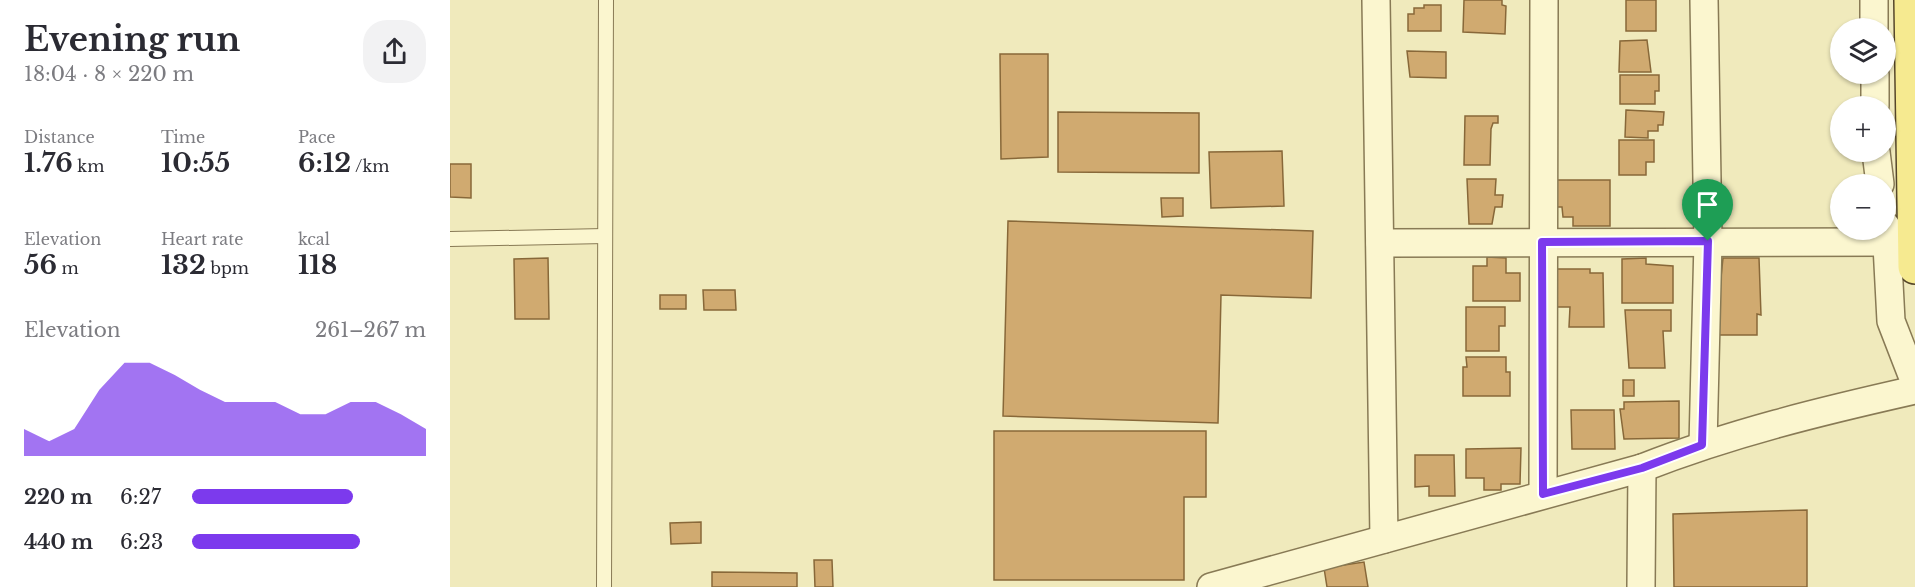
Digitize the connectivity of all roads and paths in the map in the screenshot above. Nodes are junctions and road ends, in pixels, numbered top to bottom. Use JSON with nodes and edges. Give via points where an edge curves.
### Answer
{"nodes":[{"id":1,"x":606,"y":0,"type":"edge"},
{"id":2,"x":1376,"y":0,"type":"edge"},
{"id":3,"x":1544,"y":0,"type":"edge"},
{"id":4,"x":1704,"y":0,"type":"edge"},
{"id":5,"x":1874,"y":0,"type":"edge"},
{"id":6,"x":1911,"y":0,"type":"edge"},
{"id":7,"x":1874,"y":18,"type":"edge"},
{"id":8,"x":605,"y":236,"type":"junction"},
{"id":9,"x":1830,"y":236,"type":"edge"},
{"id":10,"x":450,"y":239,"type":"edge"},
{"id":11,"x":1887,"y":240,"type":"edge"},
{"id":12,"x":1708,"y":241,"type":"junction"},
{"id":13,"x":1542,"y":242,"type":"junction"},
{"id":14,"x":1380,"y":243,"type":"junction"},
{"id":15,"x":1915,"y":267,"type":"edge"},
{"id":16,"x":1915,"y":383,"type":"edge"},
{"id":17,"x":1915,"y":390,"type":"edge"},
{"id":18,"x":1702,"y":445,"type":"junction"},
{"id":19,"x":1642,"y":468,"type":"junction"},
{"id":20,"x":1543,"y":494,"type":"junction"},
{"id":21,"x":1384,"y":539,"type":"junction"},
{"id":22,"x":604,"y":587,"type":"edge"},
{"id":23,"x":1211,"y":587,"type":"edge"},
{"id":24,"x":1641,"y":587,"type":"edge"}],
"edges":[{"from":1,"to":8,"type":"lane"},
{"from":2,"to":14,"type":"street"},
{"from":3,"to":13,"type":"street"},
{"from":4,"to":12,"type":"street"},
{"from":5,"to":7,"type":"street"},
{"from":6,"to":15,"type":"main road"},
{"from":8,"to":10,"type":"lane"},
{"from":8,"to":22,"type":"lane"},
{"from":9,"to":12,"type":"street"},
{"from":11,"to":16,"type":"street","via":[[1892,321]]},
{"from":12,"to":13,"type":"street"},
{"from":12,"to":18,"type":"street"},
{"from":13,"to":14,"type":"street"},
{"from":13,"to":20,"type":"street"},
{"from":14,"to":21,"type":"street"},
{"from":17,"to":18,"type":"street"},
{"from":18,"to":19,"type":"street"},
{"from":19,"to":20,"type":"street"},
{"from":19,"to":24,"type":"street"},
{"from":20,"to":21,"type":"street"},
{"from":21,"to":23,"type":"street"}]}
